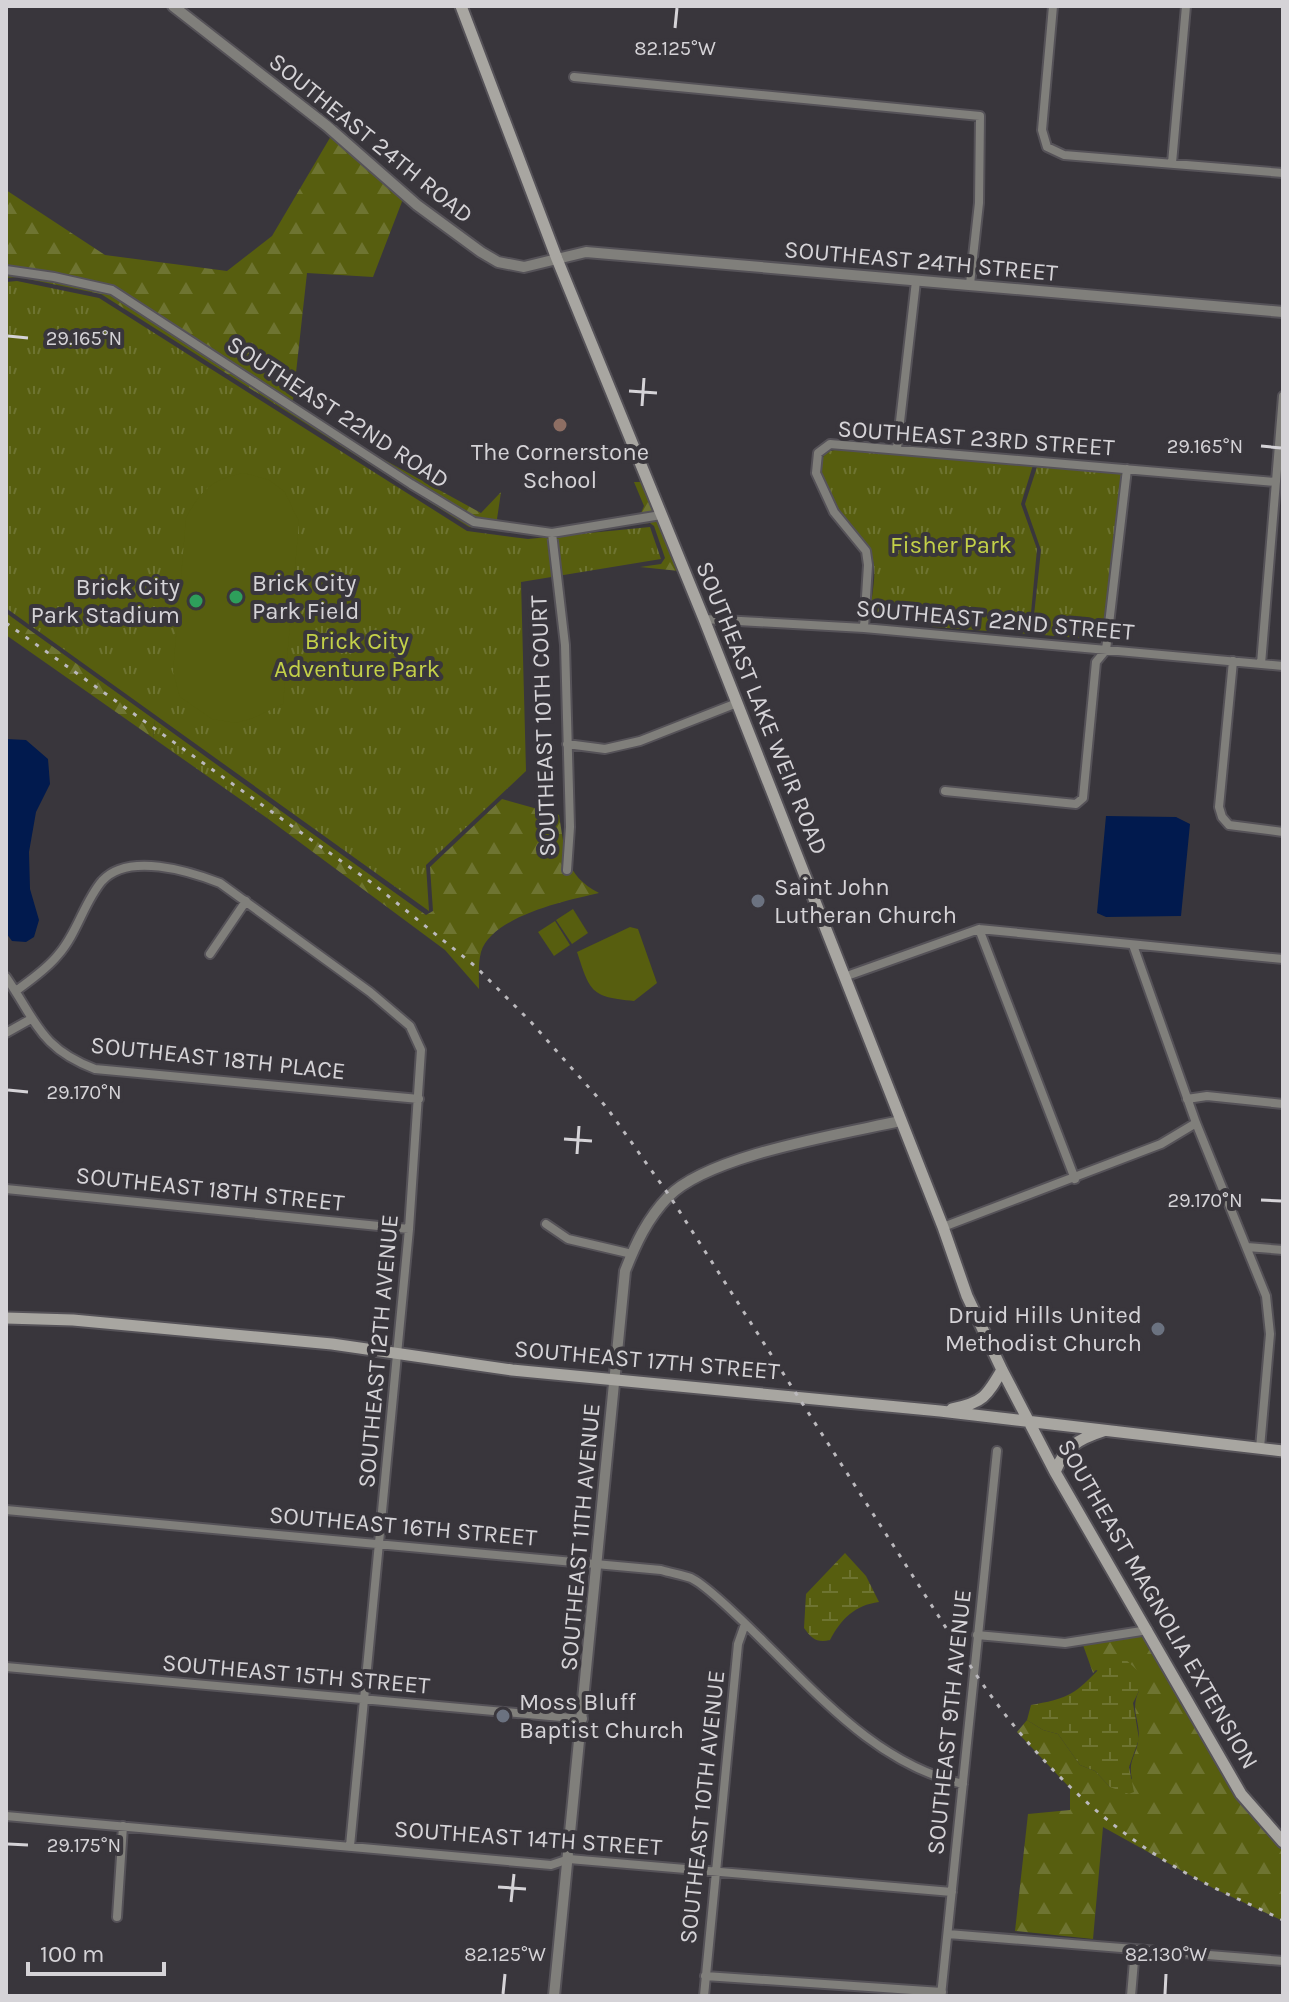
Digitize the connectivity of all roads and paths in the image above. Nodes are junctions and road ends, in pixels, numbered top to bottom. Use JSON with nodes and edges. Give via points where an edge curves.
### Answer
{"nodes":[{"id":1,"x":173,"y":6,"type":"edge"},
{"id":2,"x":461,"y":6,"type":"edge"},
{"id":3,"x":1053,"y":6,"type":"edge"},
{"id":4,"x":1186,"y":6,"type":"edge"},
{"id":5,"x":574,"y":77,"type":"dead end"},
{"id":6,"x":1172,"y":163,"type":"junction"},
{"id":7,"x":1283,"y":173,"type":"edge"},
{"id":8,"x":557,"y":259,"type":"junction"},
{"id":9,"x":6,"y":270,"type":"edge"},
{"id":10,"x":916,"y":281,"type":"junction"},
{"id":11,"x":970,"y":284,"type":"junction"},
{"id":12,"x":1283,"y":312,"type":"edge"},
{"id":13,"x":1283,"y":396,"type":"edge"},
{"id":14,"x":897,"y":448,"type":"junction"},
{"id":15,"x":1127,"y":469,"type":"junction"},
{"id":16,"x":1276,"y":482,"type":"junction"},
{"id":17,"x":661,"y":515,"type":"junction"},
{"id":18,"x":552,"y":533,"type":"junction"},
{"id":19,"x":704,"y":619,"type":"junction"},
{"id":20,"x":864,"y":628,"type":"junction"},
{"id":21,"x":1106,"y":650,"type":"junction"},
{"id":22,"x":1233,"y":661,"type":"junction"},
{"id":23,"x":1261,"y":664,"type":"junction"},
{"id":24,"x":1283,"y":666,"type":"edge"},
{"id":25,"x":737,"y":703,"type":"junction"},
{"id":26,"x":567,"y":744,"type":"junction"},
{"id":27,"x":945,"y":791,"type":"dead end"},
{"id":28,"x":1283,"y":832,"type":"edge"},
{"id":29,"x":567,"y":870,"type":"dead end"},
{"id":30,"x":246,"y":901,"type":"junction"},
{"id":31,"x":979,"y":929,"type":"junction"},
{"id":32,"x":1133,"y":945,"type":"junction"},
{"id":33,"x":210,"y":954,"type":"dead end"},
{"id":34,"x":1283,"y":959,"type":"edge"},
{"id":35,"x":6,"y":977,"type":"edge"},
{"id":36,"x":844,"y":977,"type":"junction"},
{"id":37,"x":16,"y":991,"type":"junction"},
{"id":38,"x":31,"y":1019,"type":"junction"},
{"id":39,"x":6,"y":1033,"type":"edge"},
{"id":40,"x":419,"y":1099,"type":"junction"},
{"id":41,"x":1187,"y":1099,"type":"junction"},
{"id":42,"x":1283,"y":1104,"type":"edge"},
{"id":43,"x":900,"y":1121,"type":"junction"},
{"id":44,"x":1196,"y":1123,"type":"junction"},
{"id":45,"x":1075,"y":1179,"type":"junction"},
{"id":46,"x":6,"y":1189,"type":"edge"},
{"id":47,"x":546,"y":1224,"type":"dead end"},
{"id":48,"x":943,"y":1227,"type":"junction"},
{"id":49,"x":409,"y":1229,"type":"junction"},
{"id":50,"x":1247,"y":1247,"type":"junction"},
{"id":51,"x":1283,"y":1250,"type":"edge"},
{"id":52,"x":632,"y":1254,"type":"junction"},
{"id":53,"x":6,"y":1318,"type":"edge"},
{"id":54,"x":397,"y":1352,"type":"junction"},
{"id":55,"x":1002,"y":1370,"type":"junction"},
{"id":56,"x":615,"y":1380,"type":"junction"},
{"id":57,"x":940,"y":1411,"type":"junction"},
{"id":58,"x":1030,"y":1422,"type":"junction"},
{"id":59,"x":1107,"y":1430,"type":"junction"},
{"id":60,"x":1260,"y":1448,"type":"junction"},
{"id":61,"x":997,"y":1451,"type":"dead end"},
{"id":62,"x":1283,"y":1451,"type":"edge"},
{"id":63,"x":1055,"y":1472,"type":"junction"},
{"id":64,"x":6,"y":1510,"type":"edge"},
{"id":65,"x":380,"y":1544,"type":"junction"},
{"id":66,"x":597,"y":1562,"type":"junction"},
{"id":67,"x":745,"y":1624,"type":"junction"},
{"id":68,"x":1148,"y":1630,"type":"junction"},
{"id":69,"x":977,"y":1635,"type":"junction"},
{"id":70,"x":6,"y":1667,"type":"edge"},
{"id":71,"x":366,"y":1700,"type":"junction"},
{"id":72,"x":583,"y":1719,"type":"junction"},
{"id":73,"x":963,"y":1784,"type":"junction"},
{"id":74,"x":6,"y":1816,"type":"edge"},
{"id":75,"x":123,"y":1826,"type":"junction"},
{"id":76,"x":1283,"y":1842,"type":"edge"},
{"id":77,"x":350,"y":1846,"type":"junction"},
{"id":78,"x":569,"y":1859,"type":"junction"},
{"id":79,"x":715,"y":1871,"type":"junction"},
{"id":80,"x":952,"y":1892,"type":"junction"},
{"id":81,"x":117,"y":1917,"type":"dead end"},
{"id":82,"x":948,"y":1934,"type":"junction"},
{"id":83,"x":1135,"y":1949,"type":"junction"},
{"id":84,"x":1283,"y":1961,"type":"edge"},
{"id":85,"x":705,"y":1976,"type":"junction"},
{"id":86,"x":942,"y":1994,"type":"edge"},
{"id":87,"x":554,"y":1996,"type":"edge"},
{"id":88,"x":704,"y":1996,"type":"edge"},
{"id":89,"x":1131,"y":1996,"type":"edge"}],
"edges":[{"from":1,"to":8,"type":"street","name":"SOUTHEAST 24TH ROAD","via":[[481,252],[524,267]]},
{"from":2,"to":8,"type":"main road","name":"SOUTHEAST LAKE WEIR ROAD"},
{"from":3,"to":6,"type":"street","via":[[1042,130],[1047,147],[1064,155]]},
{"from":4,"to":6,"type":"street"},
{"from":5,"to":11,"type":"street","via":[[980,116],[979,203]]},
{"from":6,"to":7,"type":"street"},
{"from":8,"to":10,"type":"street","name":"SOUTHEAST 24TH STREET","via":[[586,252]]},
{"from":8,"to":17,"type":"main road","name":"SOUTHEAST LAKE WEIR ROAD"},
{"from":9,"to":18,"type":"street","name":"SOUTHEAST 22ND ROAD","via":[[112,290],[474,522]]},
{"from":10,"to":11,"type":"street","name":"SOUTHEAST 24TH STREET"},
{"from":10,"to":14,"type":"street"},
{"from":11,"to":12,"type":"street","name":"SOUTHEAST 24TH STREET"},
{"from":13,"to":16,"type":"street"},
{"from":14,"to":15,"type":"street","name":"SOUTHEAST 23RD STREET"},
{"from":14,"to":20,"type":"street","name":"SOUTHEAST 23RD STREET","via":[[830,444],[818,453],[816,473],[834,512],[866,551]]},
{"from":15,"to":16,"type":"street","name":"SOUTHEAST 23RD STREET"},
{"from":15,"to":21,"type":"street"},
{"from":16,"to":23,"type":"street"},
{"from":17,"to":18,"type":"street","name":"SOUTHEAST 22ND ROAD"},
{"from":17,"to":19,"type":"main road","name":"SOUTHEAST LAKE WEIR ROAD"},
{"from":18,"to":26,"type":"street","name":"SOUTHEAST 10TH COURT","via":[[565,645]]},
{"from":19,"to":20,"type":"street","name":"SOUTHEAST 22ND STREET"},
{"from":19,"to":25,"type":"main road","name":"SOUTHEAST LAKE WEIR ROAD"},
{"from":20,"to":21,"type":"street","name":"SOUTHEAST 22ND STREET"},
{"from":21,"to":22,"type":"street","name":"SOUTHEAST 22ND STREET"},
{"from":21,"to":27,"type":"street","via":[[1096,662],[1083,798],[1076,804]]},
{"from":22,"to":23,"type":"street","name":"SOUTHEAST 22ND STREET"},
{"from":22,"to":28,"type":"street","via":[[1219,807],[1229,825]]},
{"from":23,"to":24,"type":"street","name":"SOUTHEAST 22ND STREET"},
{"from":25,"to":26,"type":"street","via":[[640,741],[605,749]]},
{"from":25,"to":36,"type":"main road","name":"SOUTHEAST LAKE WEIR ROAD"},
{"from":26,"to":29,"type":"street","name":"SOUTHEAST 10TH COURT"},
{"from":30,"to":33,"type":"street"},
{"from":30,"to":37,"type":"street","name":"SOUTHEAST 12TH AVENUE","via":[[193,872],[141,865],[120,868],[103,880],[60,954]]},
{"from":30,"to":40,"type":"street","name":"SOUTHEAST 12TH AVENUE","via":[[410,1026],[421,1050]]},
{"from":31,"to":32,"type":"street"},
{"from":31,"to":36,"type":"street"},
{"from":31,"to":45,"type":"street"},
{"from":32,"to":34,"type":"street"},
{"from":32,"to":41,"type":"street"},
{"from":35,"to":37,"type":"street","name":"SOUTHEAST 18TH PLACE"},
{"from":36,"to":43,"type":"main road","name":"SOUTHEAST LAKE WEIR ROAD"},
{"from":37,"to":38,"type":"street","name":"SOUTHEAST 18TH PLACE"},
{"from":38,"to":39,"type":"street"},
{"from":38,"to":40,"type":"street","name":"SOUTHEAST 18TH PLACE","via":[[54,1049],[95,1069]]},
{"from":40,"to":49,"type":"street","name":"SOUTHEAST 12TH AVENUE"},
{"from":41,"to":42,"type":"street","via":[[1207,1096]]},
{"from":41,"to":44,"type":"street"},
{"from":43,"to":48,"type":"main road","name":"SOUTHEAST LAKE WEIR ROAD"},
{"from":43,"to":52,"type":"street","name":"SOUTHEAST 11TH AVENUE","via":[[771,1150],[694,1177],[669,1195],[640,1233]]},
{"from":44,"to":45,"type":"street","via":[[1161,1144]]},
{"from":44,"to":50,"type":"street"},
{"from":45,"to":48,"type":"street"},
{"from":46,"to":49,"type":"street","name":"SOUTHEAST 18TH STREET"},
{"from":47,"to":52,"type":"street","via":[[568,1239]]},
{"from":48,"to":55,"type":"main road","name":"SOUTHEAST LAKE WEIR ROAD","via":[[967,1296]]},
{"from":49,"to":54,"type":"street","name":"SOUTHEAST 12TH AVENUE"},
{"from":50,"to":51,"type":"street"},
{"from":50,"to":60,"type":"street","via":[[1266,1296],[1270,1334]]},
{"from":52,"to":56,"type":"street","name":"SOUTHEAST 11TH AVENUE","via":[[625,1271]]},
{"from":53,"to":54,"type":"main road","name":"SOUTHEAST 17TH STREET"},
{"from":54,"to":56,"type":"main road","name":"SOUTHEAST 17TH STREET"},
{"from":54,"to":65,"type":"street","name":"SOUTHEAST 12TH AVENUE"},
{"from":55,"to":57,"type":"main road","via":[[979,1402]]},
{"from":55,"to":58,"type":"main road","name":"SOUTHEAST LAKE WEIR ROAD"},
{"from":56,"to":57,"type":"main road","name":"SOUTHEAST 17TH STREET"},
{"from":56,"to":66,"type":"street","name":"SOUTHEAST 11TH AVENUE"},
{"from":57,"to":58,"type":"main road","name":"SOUTHEAST 17TH STREET"},
{"from":58,"to":59,"type":"main road","name":"SOUTHEAST 17TH STREET"},
{"from":58,"to":63,"type":"main road","name":"SOUTHEAST MAGNOLIA EXTENSION"},
{"from":59,"to":60,"type":"main road","name":"SOUTHEAST 17TH STREET"},
{"from":59,"to":63,"type":"main road","via":[[1071,1445]]},
{"from":60,"to":62,"type":"main road","name":"SOUTHEAST 17TH STREET"},
{"from":61,"to":69,"type":"street","name":"SOUTHEAST 9TH AVENUE"},
{"from":63,"to":68,"type":"main road","name":"SOUTHEAST MAGNOLIA EXTENSION"},
{"from":64,"to":65,"type":"street","name":"SOUTHEAST 16TH STREET"},
{"from":65,"to":66,"type":"street","name":"SOUTHEAST 16TH STREET"},
{"from":65,"to":71,"type":"street","name":"SOUTHEAST 12TH AVENUE"},
{"from":66,"to":67,"type":"street","name":"SOUTHEAST 16TH STREET","via":[[694,1579]]},
{"from":66,"to":72,"type":"street","name":"SOUTHEAST 11TH AVENUE"},
{"from":67,"to":73,"type":"street","name":"SOUTHEAST 16TH STREET","via":[[846,1723],[884,1751],[943,1780]]},
{"from":67,"to":79,"type":"street","name":"SOUTHEAST 10TH AVENUE","via":[[738,1644]]},
{"from":68,"to":69,"type":"street","via":[[1065,1643]]},
{"from":68,"to":76,"type":"main road","name":"SOUTHEAST MAGNOLIA EXTENSION","via":[[1241,1794]]},
{"from":69,"to":73,"type":"street","name":"SOUTHEAST 9TH AVENUE"},
{"from":70,"to":71,"type":"street","name":"SOUTHEAST 15TH STREET"},
{"from":71,"to":72,"type":"street","name":"SOUTHEAST 15TH STREET"},
{"from":71,"to":77,"type":"street","name":"SOUTHEAST 12TH AVENUE"},
{"from":72,"to":78,"type":"street","name":"SOUTHEAST 11TH AVENUE"},
{"from":73,"to":80,"type":"street","name":"SOUTHEAST 9TH AVENUE"},
{"from":74,"to":75,"type":"street","name":"SOUTHEAST 14TH STREET"},
{"from":75,"to":77,"type":"street","name":"SOUTHEAST 14TH STREET"},
{"from":75,"to":81,"type":"street"},
{"from":77,"to":78,"type":"street","name":"SOUTHEAST 14TH STREET","via":[[551,1865]]},
{"from":78,"to":79,"type":"street","name":"SOUTHEAST 14TH STREET"},
{"from":78,"to":87,"type":"street","name":"SOUTHEAST 11TH AVENUE"},
{"from":79,"to":80,"type":"street","name":"SOUTHEAST 14TH STREET"},
{"from":79,"to":85,"type":"street","name":"SOUTHEAST 10TH AVENUE"},
{"from":80,"to":82,"type":"street","name":"SOUTHEAST 9TH AVENUE"},
{"from":82,"to":83,"type":"street"},
{"from":82,"to":86,"type":"street","name":"SOUTHEAST 9TH AVENUE"},
{"from":83,"to":84,"type":"street"},
{"from":83,"to":89,"type":"street"},
{"from":85,"to":86,"type":"street"},
{"from":85,"to":88,"type":"street","name":"SOUTHEAST 10TH AVENUE"}]}
